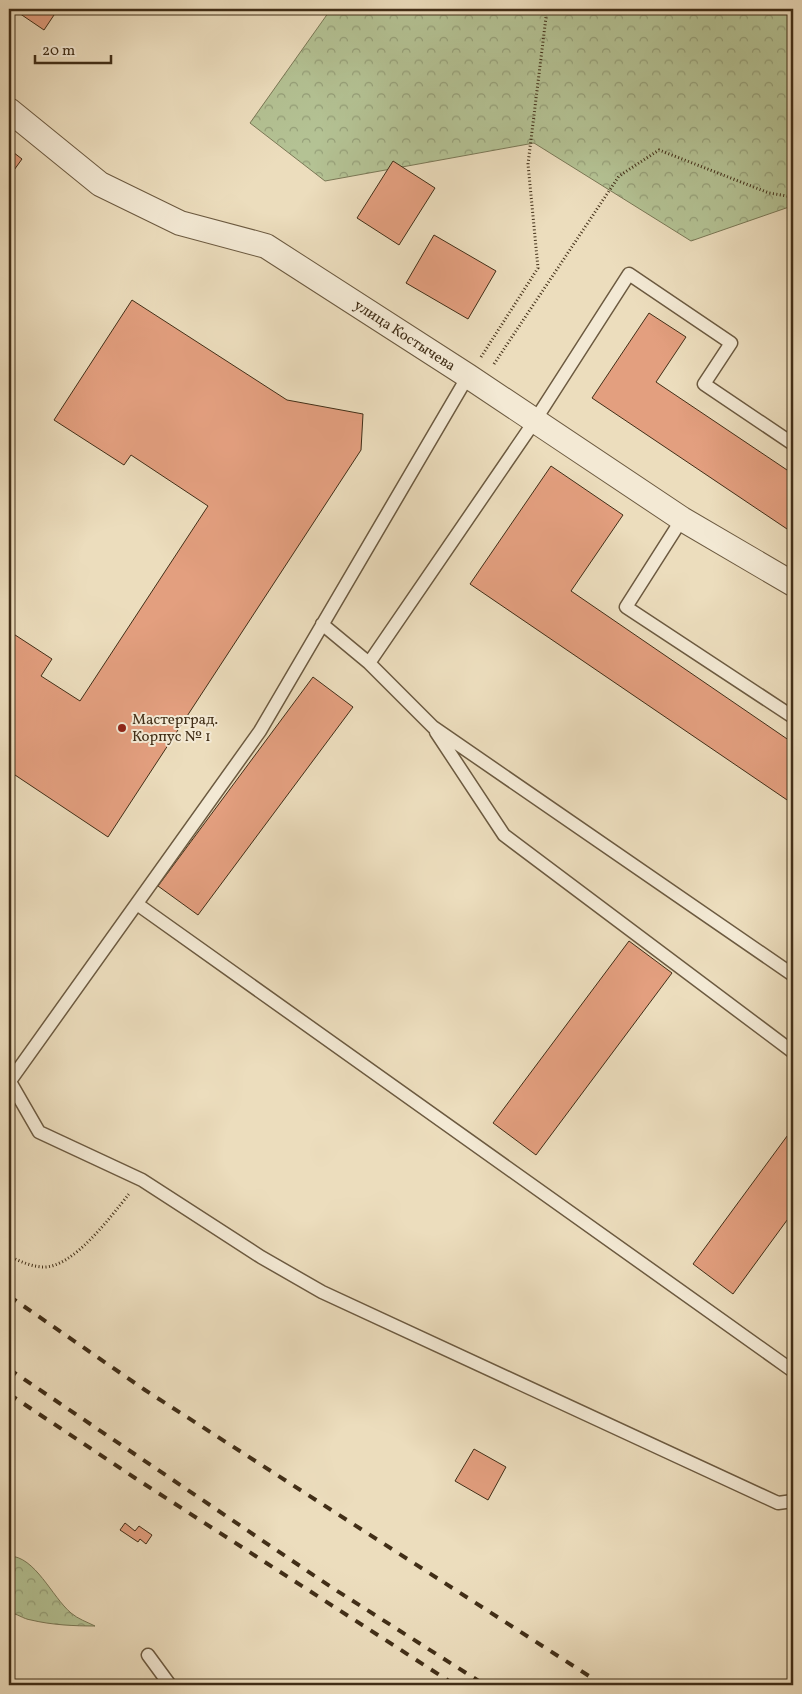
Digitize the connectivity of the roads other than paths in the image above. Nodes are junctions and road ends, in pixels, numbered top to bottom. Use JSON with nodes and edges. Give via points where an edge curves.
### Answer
{"nodes":[{"id":1,"x":9,"y":110,"type":"edge"},
{"id":2,"x":474,"y":380,"type":"junction"},
{"id":3,"x":534,"y":422,"type":"junction"},
{"id":4,"x":793,"y":444,"type":"edge"},
{"id":5,"x":682,"y":519,"type":"junction"},
{"id":6,"x":793,"y":584,"type":"edge"},
{"id":7,"x":322,"y":624,"type":"junction"},
{"id":8,"x":369,"y":662,"type":"junction"},
{"id":9,"x":793,"y":717,"type":"edge"},
{"id":10,"x":433,"y":727,"type":"junction"},
{"id":11,"x":136,"y":904,"type":"junction"},
{"id":12,"x":793,"y":975,"type":"edge"},
{"id":13,"x":793,"y":1052,"type":"edge"},
{"id":14,"x":10,"y":1080,"type":"edge"},
{"id":15,"x":793,"y":1371,"type":"edge"},
{"id":16,"x":793,"y":1501,"type":"edge"},
{"id":17,"x":148,"y":1655,"type":"dead end"},
{"id":18,"x":170,"y":1685,"type":"edge"}],
"edges":[{"from":1,"to":2,"type":"street","name":"улица Костычева","via":[[100,184],[180,222],[266,246]]},
{"from":2,"to":3,"type":"street","name":"улица Костычева"},
{"from":2,"to":7,"type":"lane"},
{"from":3,"to":4,"type":"lane","via":[[629,274],[731,343],[704,384]]},
{"from":3,"to":5,"type":"street","name":"улица Костычева"},
{"from":3,"to":8,"type":"lane"},
{"from":5,"to":6,"type":"street","name":"улица Костычева"},
{"from":5,"to":9,"type":"lane","via":[[626,607]]},
{"from":7,"to":8,"type":"lane"},
{"from":7,"to":11,"type":"lane","via":[[260,731]]},
{"from":8,"to":10,"type":"lane"},
{"from":10,"to":12,"type":"lane"},
{"from":10,"to":13,"type":"lane","via":[[504,835]]},
{"from":11,"to":14,"type":"lane"},
{"from":11,"to":15,"type":"lane"},
{"from":14,"to":16,"type":"lane","via":[[39,1132],[142,1180],[260,1257],[322,1292],[778,1503]]},
{"from":17,"to":18,"type":"lane"}]}
